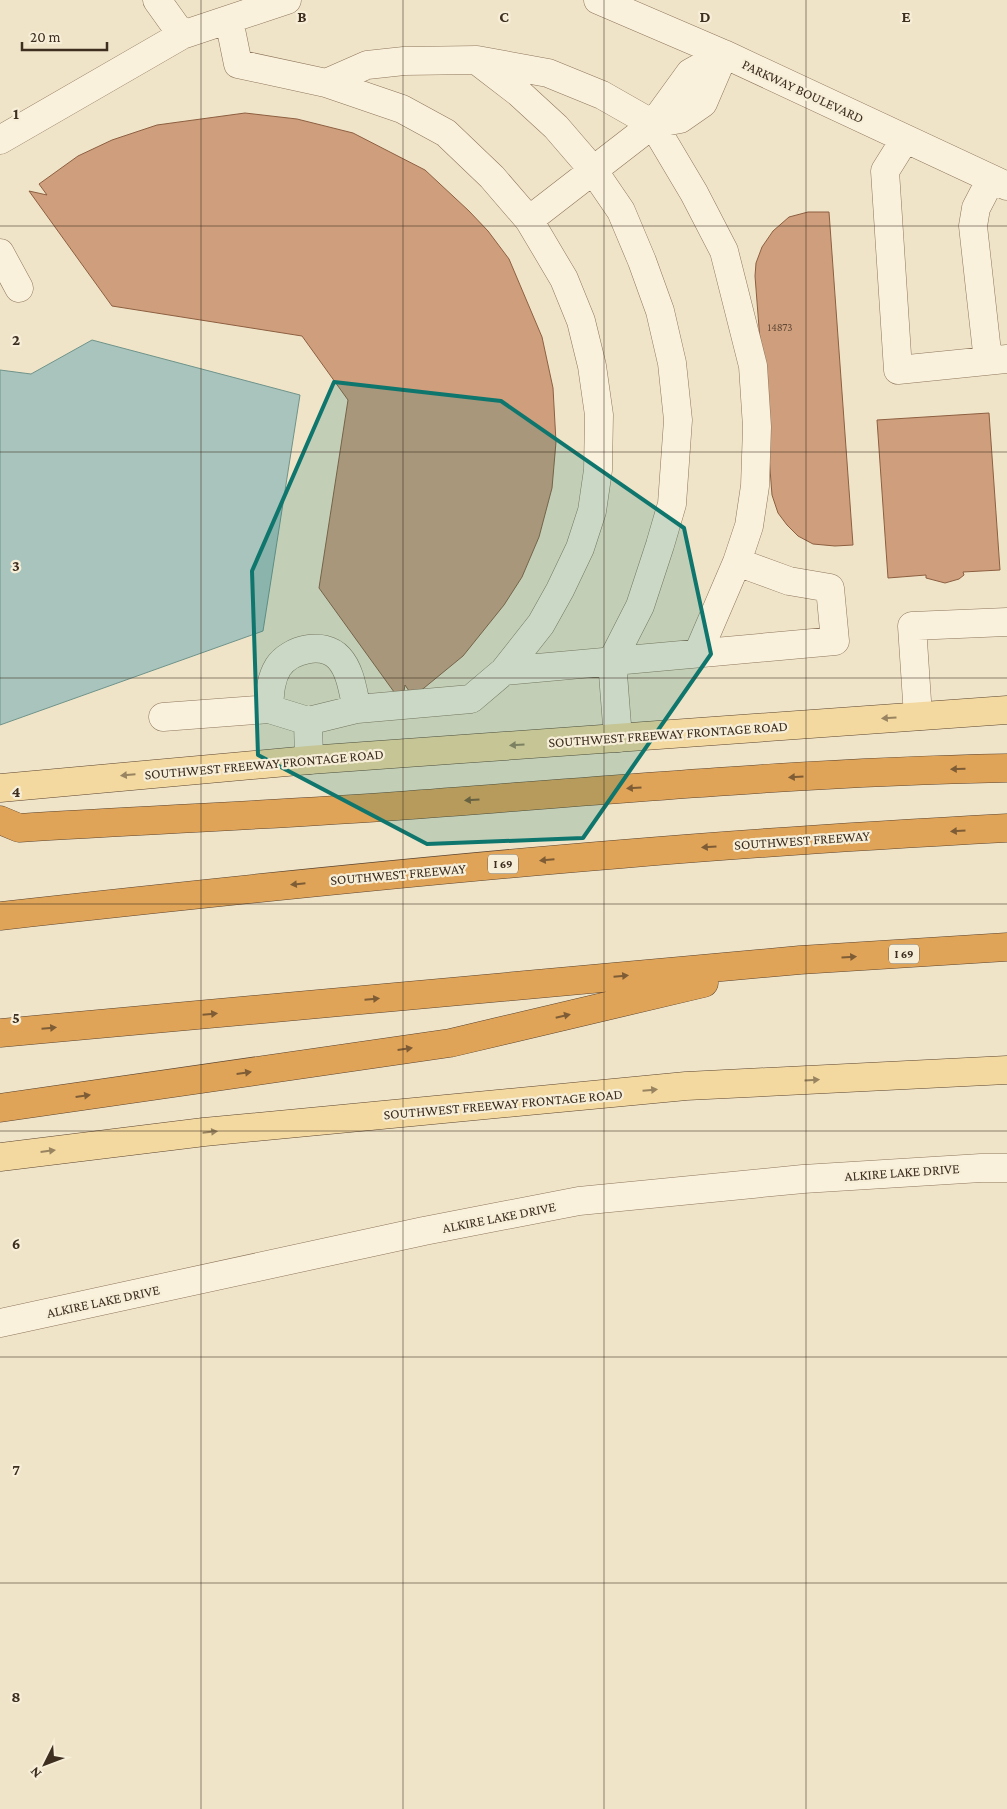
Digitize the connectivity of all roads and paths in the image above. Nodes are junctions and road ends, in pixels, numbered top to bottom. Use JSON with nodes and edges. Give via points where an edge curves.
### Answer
{"nodes":[{"id":1,"x":157,"y":0,"type":"edge"},
{"id":2,"x":288,"y":0,"type":"edge"},
{"id":3,"x":598,"y":0,"type":"edge"},
{"id":4,"x":229,"y":20,"type":"junction"},
{"id":5,"x":182,"y":35,"type":"junction"},
{"id":6,"x":724,"y":54,"type":"junction"},
{"id":7,"x":477,"y":60,"type":"junction"},
{"id":8,"x":326,"y":82,"type":"junction"},
{"id":9,"x":653,"y":124,"type":"junction"},
{"id":10,"x":905,"y":139,"type":"junction"},
{"id":11,"x":0,"y":140,"type":"edge"},
{"id":12,"x":593,"y":170,"type":"junction"},
{"id":13,"x":999,"y":182,"type":"edge"},
{"id":14,"x":529,"y":220,"type":"junction"},
{"id":15,"x":0,"y":253,"type":"edge"},
{"id":16,"x":19,"y":288,"type":"dead end"},
{"id":17,"x":998,"y":360,"type":"edge"},
{"id":18,"x":737,"y":562,"type":"junction"},
{"id":19,"x":1007,"y":622,"type":"edge"},
{"id":20,"x":698,"y":653,"type":"junction"},
{"id":21,"x":612,"y":661,"type":"junction"},
{"id":22,"x":504,"y":671,"type":"junction"},
{"id":23,"x":269,"y":709,"type":"junction"},
{"id":24,"x":356,"y":709,"type":"junction"},
{"id":25,"x":1007,"y":710,"type":"edge"},
{"id":26,"x":918,"y":716,"type":"junction"},
{"id":27,"x":163,"y":717,"type":"dead end"},
{"id":28,"x":308,"y":721,"type":"junction"},
{"id":29,"x":618,"y":738,"type":"junction"},
{"id":30,"x":309,"y":760,"type":"junction"},
{"id":31,"x":1007,"y":768,"type":"edge"},
{"id":32,"x":0,"y":788,"type":"edge"},
{"id":33,"x":0,"y":820,"type":"edge"},
{"id":34,"x":1007,"y":828,"type":"edge"},
{"id":35,"x":0,"y":916,"type":"edge"},
{"id":36,"x":1007,"y":947,"type":"edge"},
{"id":37,"x":800,"y":960,"type":"junction"},
{"id":38,"x":0,"y":1033,"type":"edge"},
{"id":39,"x":1007,"y":1070,"type":"edge"},
{"id":40,"x":0,"y":1108,"type":"edge"},
{"id":41,"x":0,"y":1157,"type":"edge"},
{"id":42,"x":1007,"y":1168,"type":"edge"},
{"id":43,"x":0,"y":1324,"type":"edge"}],
"edges":[{"from":1,"to":5,"type":"street"},
{"from":2,"to":4,"type":"street"},
{"from":3,"to":6,"type":"street","name":"PARKWAY BOULEVARD"},
{"from":4,"to":5,"type":"street"},
{"from":4,"to":8,"type":"street","via":[[238,64]]},
{"from":5,"to":11,"type":"street"},
{"from":6,"to":9,"type":"street","via":[[690,73]]},
{"from":6,"to":10,"type":"street","name":"PARKWAY BOULEVARD"},
{"from":7,"to":8,"type":"street","via":[[366,65]]},
{"from":7,"to":9,"type":"street","via":[[548,73],[602,95]]},
{"from":7,"to":12,"type":"street","via":[[556,127]]},
{"from":8,"to":14,"type":"street","via":[[402,108],[446,133]]},
{"from":9,"to":12,"type":"street"},
{"from":9,"to":18,"type":"street","via":[[724,251],[753,366],[757,427],[755,486],[749,526]]},
{"from":10,"to":13,"type":"street","name":"PARKWAY BOULEVARD"},
{"from":10,"to":17,"type":"street","via":[[884,171],[898,370]]},
{"from":12,"to":14,"type":"street"},
{"from":12,"to":21,"type":"street","via":[[620,211],[660,312],[672,363],[678,420],[672,504],[640,606]]},
{"from":13,"to":17,"type":"street","via":[[976,208],[973,226]]},
{"from":14,"to":22,"type":"street","via":[[564,279],[581,321],[599,415],[598,470],[592,511],[576,556],[542,624]]},
{"from":15,"to":16,"type":"street"},
{"from":18,"to":20,"type":"street"},
{"from":18,"to":20,"type":"street","via":[[789,581],[830,588],[835,641]]},
{"from":19,"to":26,"type":"street","via":[[912,626]]},
{"from":20,"to":21,"type":"street"},
{"from":21,"to":22,"type":"street"},
{"from":21,"to":29,"type":"street"},
{"from":22,"to":24,"type":"street","via":[[471,699]]},
{"from":23,"to":24,"type":"street","via":[[271,683],[278,666],[303,649],[315,649],[329,651],[340,658],[350,678]]},
{"from":23,"to":27,"type":"street"},
{"from":23,"to":28,"type":"street"},
{"from":24,"to":28,"type":"street"},
{"from":25,"to":26,"type":"main road","name":"SOUTHWEST FREEWAY FRONTAGE ROAD"},
{"from":26,"to":29,"type":"main road","name":"SOUTHWEST FREEWAY FRONTAGE ROAD","one_way":true},
{"from":28,"to":30,"type":"street"},
{"from":29,"to":30,"type":"main road","name":"SOUTHWEST FREEWAY FRONTAGE ROAD","one_way":true},
{"from":30,"to":32,"type":"main road","name":"SOUTHWEST FREEWAY FRONTAGE ROAD","one_way":true},
{"from":31,"to":33,"type":"highway","one_way":true,"via":[[911,770],[274,814],[19,828]]},
{"from":34,"to":35,"type":"highway","name":"SOUTHWEST FREEWAY","number":"I 69","one_way":true,"via":[[742,844],[538,861]]},
{"from":37,"to":36,"type":"highway","number":"I 69","one_way":true},
{"from":38,"to":37,"type":"highway","number":"I 69","one_way":true},
{"from":40,"to":37,"type":"highway","one_way":true,"via":[[450,1043]]},
{"from":41,"to":39,"type":"main road","name":"SOUTHWEST FREEWAY FRONTAGE ROAD","one_way":true,"via":[[204,1132],[686,1086]]},
{"from":42,"to":43,"type":"street","name":"ALKIRE LAKE DRIVE","via":[[803,1178],[579,1201],[424,1231]]}]}
